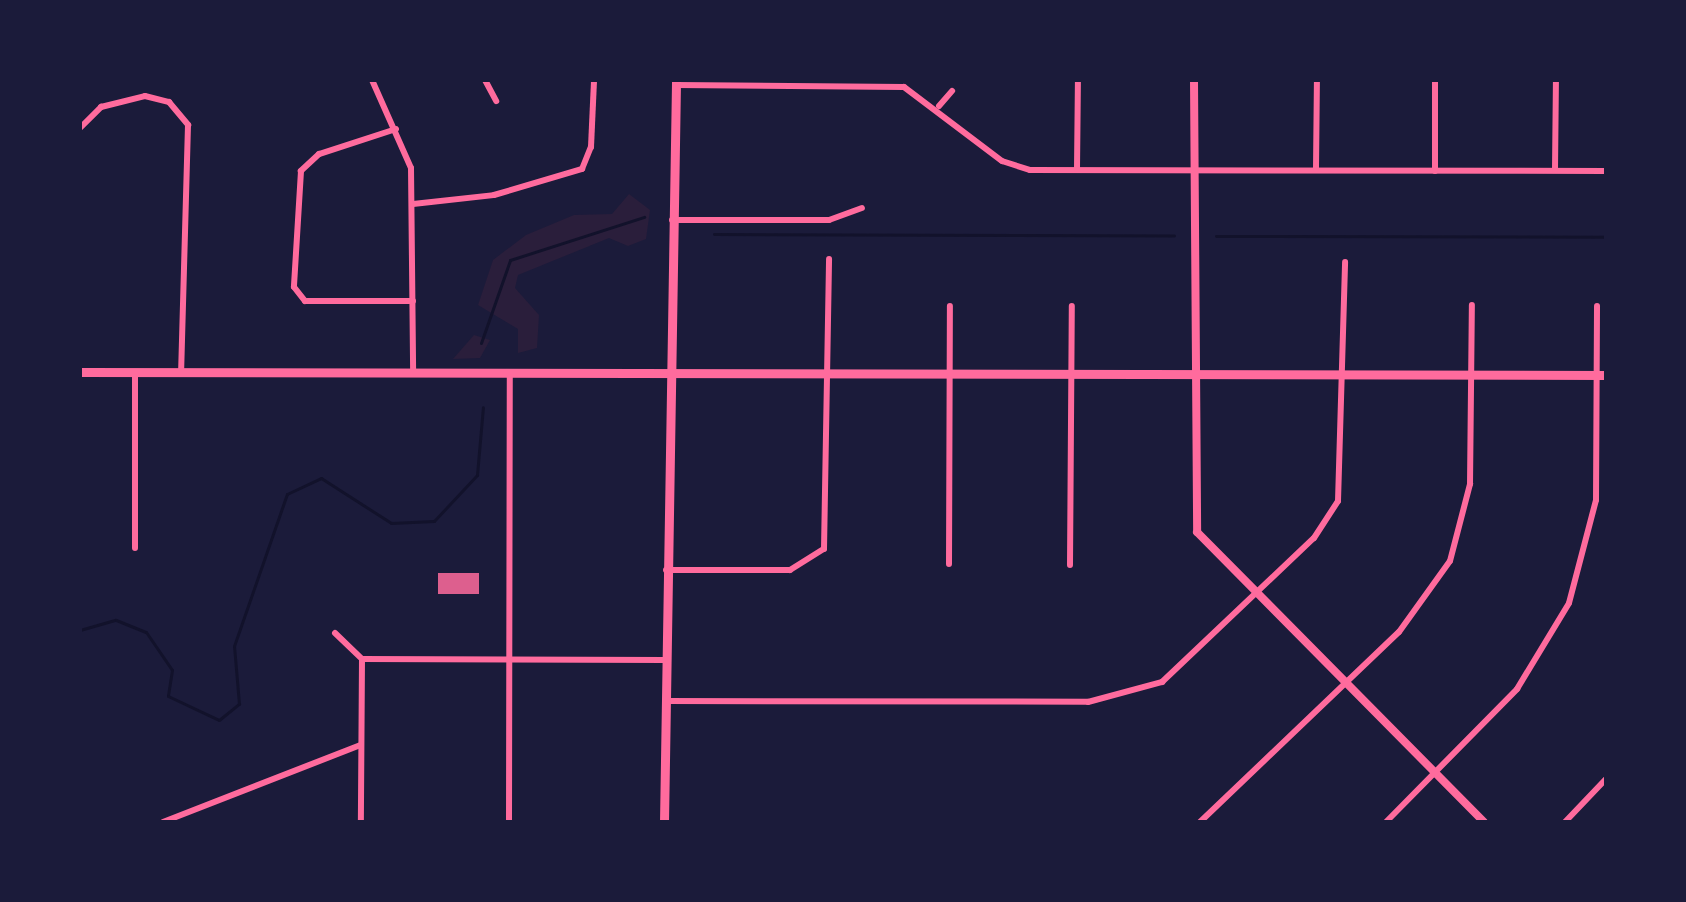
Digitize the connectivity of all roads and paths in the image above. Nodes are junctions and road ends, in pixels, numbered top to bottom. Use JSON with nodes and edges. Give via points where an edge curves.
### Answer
{"nodes":[{"id":1,"x":372,"y":80,"type":"edge"},
{"id":2,"x":485,"y":80,"type":"edge"},
{"id":3,"x":594,"y":80,"type":"edge"},
{"id":4,"x":1078,"y":80,"type":"edge"},
{"id":5,"x":1194,"y":80,"type":"edge"},
{"id":6,"x":1317,"y":80,"type":"edge"},
{"id":7,"x":1435,"y":80,"type":"edge"},
{"id":8,"x":1556,"y":80,"type":"edge"},
{"id":9,"x":676,"y":82,"type":"edge"},
{"id":10,"x":750,"y":82,"type":"edge"},
{"id":11,"x":952,"y":91,"type":"dead end"},
{"id":12,"x":496,"y":101,"type":"dead end"},
{"id":13,"x":939,"y":106,"type":"junction"},
{"id":14,"x":80,"y":128,"type":"edge"},
{"id":15,"x":396,"y":129,"type":"junction"},
{"id":16,"x":1077,"y":169,"type":"junction"},
{"id":17,"x":1195,"y":169,"type":"junction"},
{"id":18,"x":1316,"y":169,"type":"junction"},
{"id":19,"x":1555,"y":170,"type":"junction"},
{"id":20,"x":1435,"y":171,"type":"junction"},
{"id":21,"x":1606,"y":171,"type":"edge"},
{"id":22,"x":413,"y":204,"type":"junction"},
{"id":23,"x":862,"y":208,"type":"dead end"},
{"id":24,"x":672,"y":220,"type":"junction"},
{"id":25,"x":829,"y":259,"type":"dead end"},
{"id":26,"x":1345,"y":262,"type":"dead end"},
{"id":27,"x":413,"y":301,"type":"junction"},
{"id":28,"x":1472,"y":305,"type":"dead end"},
{"id":29,"x":950,"y":306,"type":"dead end"},
{"id":30,"x":1072,"y":306,"type":"dead end"},
{"id":31,"x":1597,"y":306,"type":"dead end"},
{"id":32,"x":80,"y":372,"type":"edge"},
{"id":33,"x":135,"y":372,"type":"junction"},
{"id":34,"x":181,"y":372,"type":"junction"},
{"id":35,"x":413,"y":372,"type":"junction"},
{"id":36,"x":510,"y":372,"type":"junction"},
{"id":37,"x":829,"y":373,"type":"junction"},
{"id":38,"x":950,"y":373,"type":"junction"},
{"id":39,"x":668,"y":374,"type":"junction"},
{"id":40,"x":1071,"y":374,"type":"junction"},
{"id":41,"x":1194,"y":374,"type":"junction"},
{"id":42,"x":1345,"y":374,"type":"junction"},
{"id":43,"x":1471,"y":374,"type":"junction"},
{"id":44,"x":1602,"y":375,"type":"edge"},
{"id":45,"x":135,"y":548,"type":"dead end"},
{"id":46,"x":949,"y":564,"type":"dead end"},
{"id":47,"x":1070,"y":565,"type":"dead end"},
{"id":48,"x":666,"y":570,"type":"junction"},
{"id":49,"x":1257,"y":594,"type":"junction"},
{"id":50,"x":335,"y":633,"type":"dead end"},
{"id":51,"x":362,"y":659,"type":"junction"},
{"id":52,"x":509,"y":660,"type":"junction"},
{"id":53,"x":665,"y":660,"type":"junction"},
{"id":54,"x":1346,"y":684,"type":"junction"},
{"id":55,"x":665,"y":701,"type":"junction"},
{"id":56,"x":361,"y":745,"type":"junction"},
{"id":57,"x":1435,"y":774,"type":"junction"},
{"id":58,"x":1606,"y":779,"type":"edge"},
{"id":59,"x":163,"y":822,"type":"edge"},
{"id":60,"x":361,"y":822,"type":"edge"},
{"id":61,"x":509,"y":822,"type":"edge"},
{"id":62,"x":664,"y":822,"type":"edge"},
{"id":63,"x":1200,"y":822,"type":"edge"},
{"id":64,"x":1386,"y":822,"type":"edge"},
{"id":65,"x":1484,"y":822,"type":"edge"},
{"id":66,"x":1565,"y":822,"type":"edge"}],
"edges":[{"from":1,"to":15,"type":"street"},
{"from":2,"to":12,"type":"street"},
{"from":3,"to":22,"type":"street","via":[[591,147],[582,169],[494,195]]},
{"from":4,"to":16,"type":"street"},
{"from":5,"to":17,"type":"street"},
{"from":6,"to":18,"type":"street"},
{"from":7,"to":20,"type":"street"},
{"from":8,"to":19,"type":"street"},
{"from":9,"to":10,"type":"street"},
{"from":9,"to":24,"type":"main road"},
{"from":10,"to":13,"type":"street","via":[[895,85]]},
{"from":11,"to":13,"type":"street"},
{"from":13,"to":16,"type":"street","via":[[1008,165]]},
{"from":14,"to":34,"type":"street","via":[[101,107],[145,96],[177,108],[190,131]]},
{"from":15,"to":22,"type":"street","via":[[410,163]]},
{"from":15,"to":27,"type":"street","via":[[324,152],[303,167],[294,192],[294,285],[305,301]]},
{"from":16,"to":17,"type":"street"},
{"from":17,"to":18,"type":"street"},
{"from":17,"to":41,"type":"street"},
{"from":18,"to":20,"type":"street"},
{"from":19,"to":20,"type":"street"},
{"from":19,"to":21,"type":"street"},
{"from":22,"to":27,"type":"street"},
{"from":23,"to":24,"type":"street","via":[[835,220]]},
{"from":24,"to":39,"type":"main road"},
{"from":25,"to":37,"type":"street"},
{"from":26,"to":42,"type":"street"},
{"from":27,"to":35,"type":"street"},
{"from":28,"to":43,"type":"street"},
{"from":29,"to":38,"type":"street"},
{"from":30,"to":40,"type":"street"},
{"from":31,"to":44,"type":"street"},
{"from":32,"to":33,"type":"main road"},
{"from":33,"to":34,"type":"main road"},
{"from":33,"to":45,"type":"street"},
{"from":34,"to":35,"type":"main road"},
{"from":35,"to":36,"type":"main road"},
{"from":36,"to":39,"type":"main road"},
{"from":36,"to":52,"type":"street"},
{"from":37,"to":38,"type":"main road"},
{"from":37,"to":39,"type":"main road"},
{"from":37,"to":48,"type":"street","via":[[829,525],[821,554],[790,570]]},
{"from":38,"to":40,"type":"main road"},
{"from":38,"to":46,"type":"street"},
{"from":39,"to":48,"type":"main road"},
{"from":40,"to":41,"type":"main road"},
{"from":40,"to":47,"type":"street"},
{"from":41,"to":42,"type":"main road"},
{"from":41,"to":49,"type":"street","via":[[1196,529]]},
{"from":42,"to":43,"type":"main road"},
{"from":42,"to":49,"type":"street","via":[[1338,501],[1322,529]]},
{"from":43,"to":44,"type":"main road"},
{"from":43,"to":54,"type":"street","via":[[1470,484],[1457,544],[1422,605]]},
{"from":44,"to":57,"type":"street","via":[[1595,508],[1569,603],[1528,675]]},
{"from":48,"to":53,"type":"main road"},
{"from":49,"to":54,"type":"street"},
{"from":49,"to":55,"type":"street","via":[[1170,677],[1113,700]]},
{"from":50,"to":51,"type":"street"},
{"from":51,"to":52,"type":"street"},
{"from":51,"to":56,"type":"street"},
{"from":52,"to":53,"type":"street"},
{"from":52,"to":61,"type":"street"},
{"from":53,"to":55,"type":"main road"},
{"from":54,"to":57,"type":"street"},
{"from":54,"to":63,"type":"street"},
{"from":55,"to":62,"type":"main road"},
{"from":56,"to":59,"type":"street"},
{"from":56,"to":60,"type":"street"},
{"from":57,"to":64,"type":"street"},
{"from":57,"to":65,"type":"street"},
{"from":58,"to":66,"type":"street"}]}
